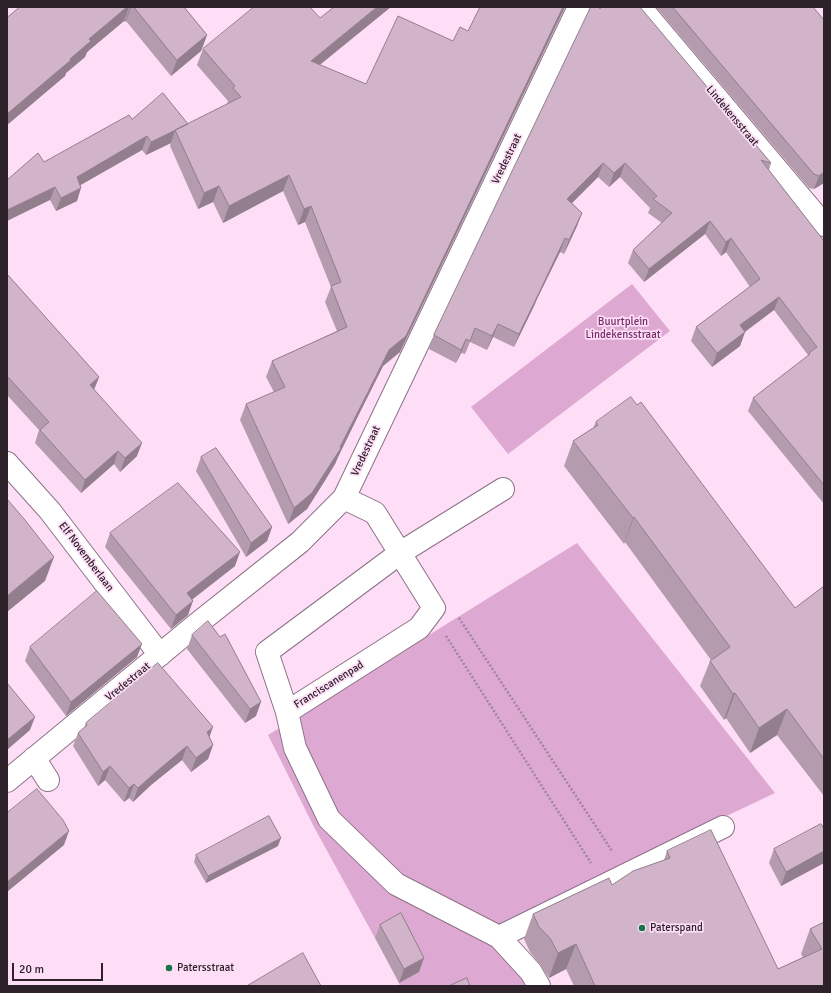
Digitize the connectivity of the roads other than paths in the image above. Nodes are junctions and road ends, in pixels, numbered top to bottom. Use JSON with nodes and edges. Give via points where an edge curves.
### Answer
{"nodes":[{"id":1,"x":579,"y":7,"type":"edge"},
{"id":2,"x":640,"y":7,"type":"edge"},
{"id":3,"x":823,"y":222,"type":"edge"},
{"id":4,"x":7,"y":463,"type":"edge"},
{"id":5,"x":503,"y":489,"type":"dead end"},
{"id":6,"x":344,"y":498,"type":"junction"},
{"id":7,"x":400,"y":553,"type":"junction"},
{"id":8,"x":160,"y":655,"type":"junction"},
{"id":9,"x":287,"y":712,"type":"junction"},
{"id":10,"x":34,"y":758,"type":"junction"},
{"id":11,"x":48,"y":780,"type":"dead end"},
{"id":12,"x":7,"y":781,"type":"edge"},
{"id":13,"x":723,"y":827,"type":"dead end"},
{"id":14,"x":499,"y":937,"type":"junction"},
{"id":15,"x":539,"y":986,"type":"edge"}],
"edges":[{"from":1,"to":6,"type":"street","name":"Vredestraat"},
{"from":2,"to":3,"type":"street","name":"Lindekensstraat"},
{"from":4,"to":8,"type":"street","name":"Elf Novemberlaan","via":[[50,511]]},
{"from":5,"to":7,"type":"street"},
{"from":6,"to":7,"type":"street","via":[[375,513]]},
{"from":6,"to":8,"type":"street","name":"Vredestraat","via":[[300,542]]},
{"from":7,"to":9,"type":"street","via":[[266,652]]},
{"from":7,"to":9,"type":"street","name":"Franciscanenpad","via":[[434,608],[419,628]]},
{"from":8,"to":10,"type":"street","name":"Vredestraat"},
{"from":9,"to":14,"type":"street","name":"Franciscanenpad","via":[[295,748],[329,819],[396,884]]},
{"from":10,"to":11,"type":"street"},
{"from":10,"to":12,"type":"street","name":"Vredestraat"},
{"from":13,"to":14,"type":"street"},
{"from":14,"to":15,"type":"street","name":"Franciscanenpad","via":[[531,972]]}]}
